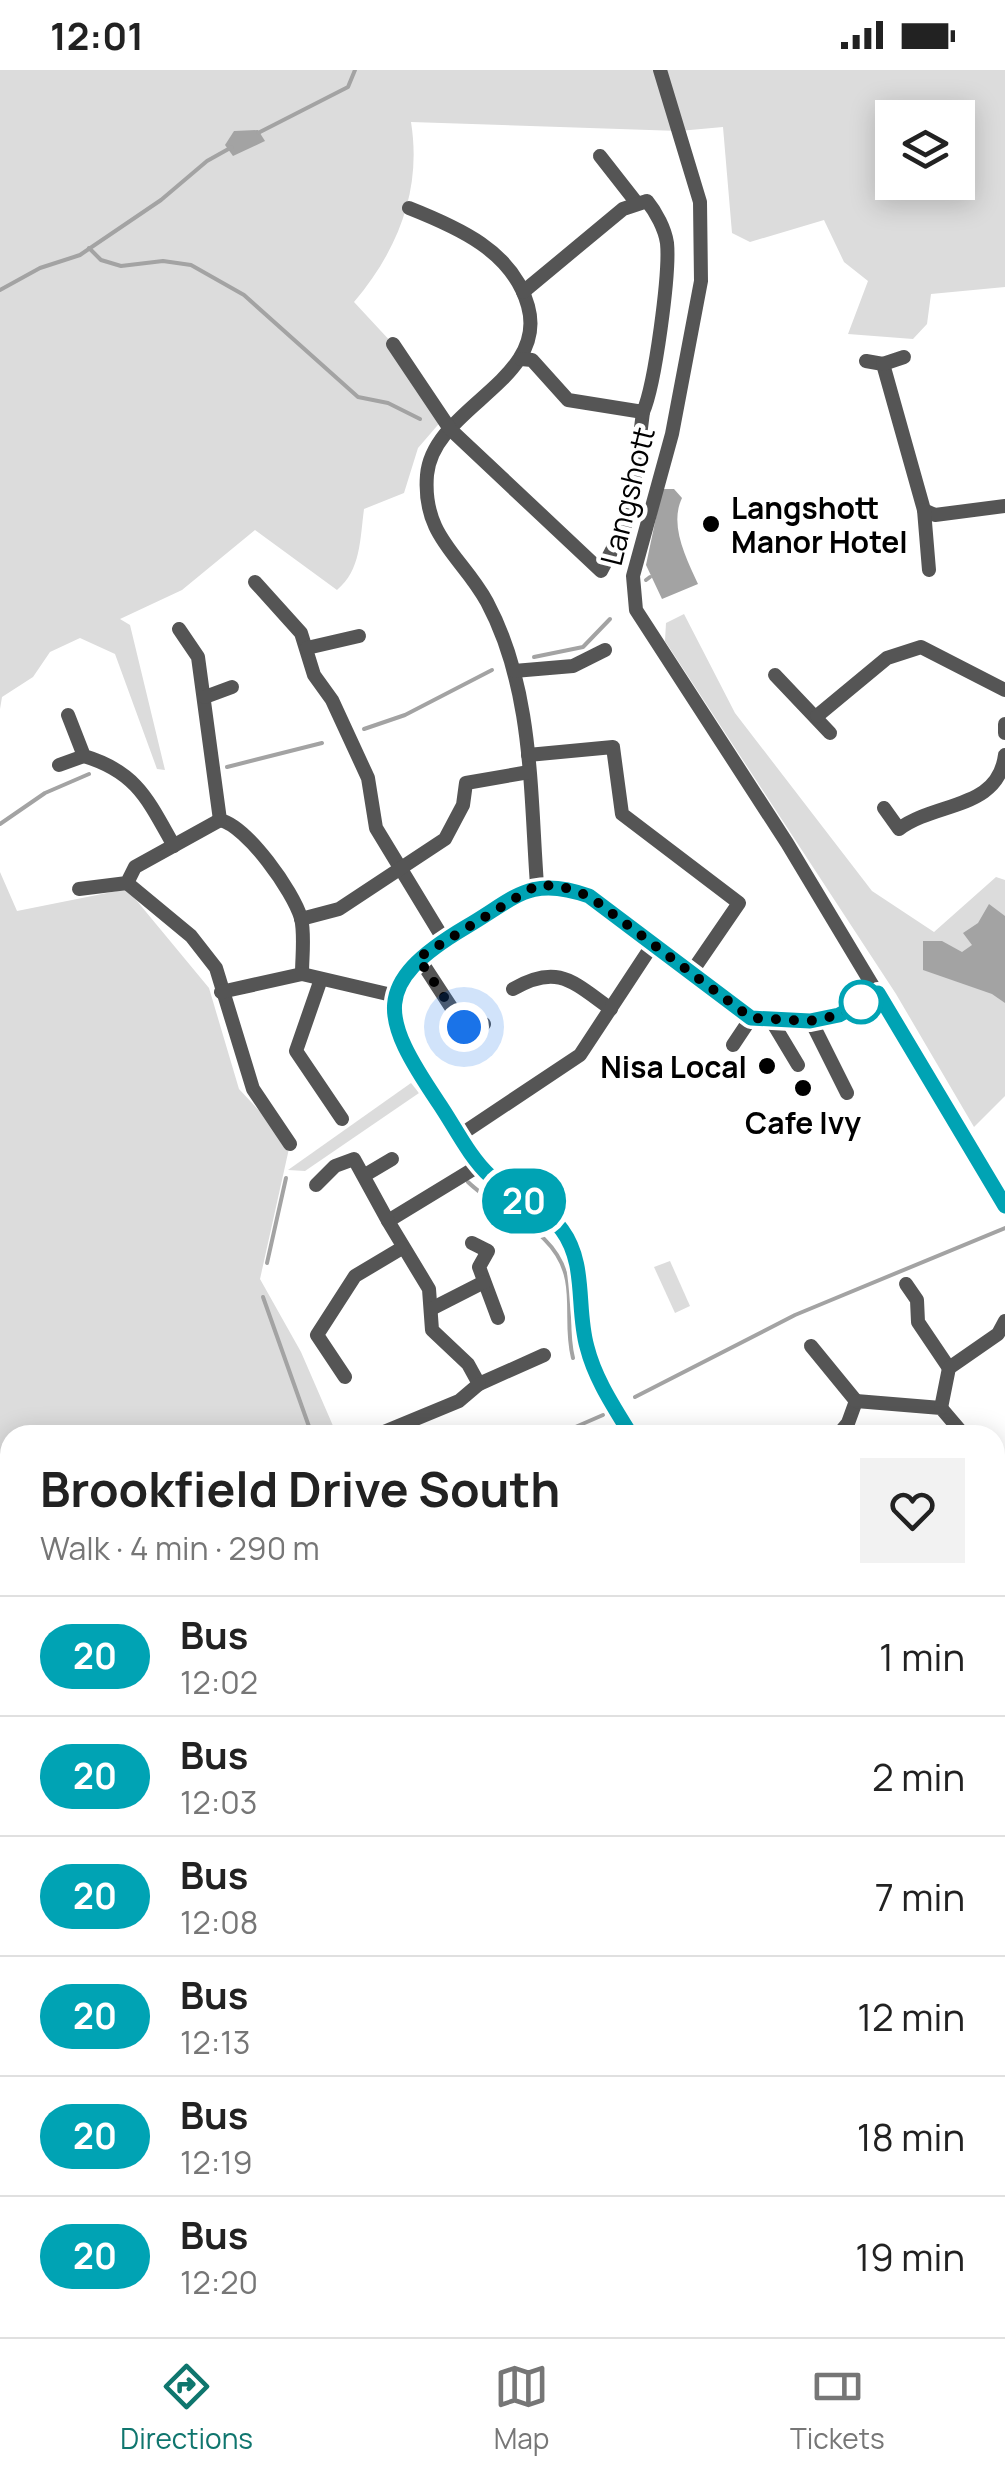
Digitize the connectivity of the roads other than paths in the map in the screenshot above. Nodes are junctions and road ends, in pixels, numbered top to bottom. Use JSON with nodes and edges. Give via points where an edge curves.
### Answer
{"nodes":[{"id":1,"x":660,"y":70,"type":"edge"},
{"id":2,"x":600,"y":156,"type":"dead end"},
{"id":3,"x":636,"y":202,"type":"junction"},
{"id":4,"x":410,"y":208,"type":"dead end"},
{"id":5,"x":524,"y":292,"type":"junction"},
{"id":6,"x":394,"y":344,"type":"dead end"},
{"id":7,"x":904,"y":357,"type":"dead end"},
{"id":8,"x":520,"y":358,"type":"junction"},
{"id":9,"x":866,"y":362,"type":"dead end"},
{"id":10,"x":884,"y":364,"type":"junction"},
{"id":11,"x":643,"y":412,"type":"junction"},
{"id":12,"x":450,"y":429,"type":"junction"},
{"id":13,"x":1005,"y":506,"type":"edge"},
{"id":14,"x":930,"y":513,"type":"junction"},
{"id":15,"x":929,"y":570,"type":"dead end"},
{"id":16,"x":254,"y":582,"type":"dead end"},
{"id":17,"x":179,"y":629,"type":"dead end"},
{"id":18,"x":359,"y":636,"type":"dead end"},
{"id":19,"x":307,"y":648,"type":"junction"},
{"id":20,"x":605,"y":650,"type":"dead end"},
{"id":21,"x":514,"y":672,"type":"junction"},
{"id":22,"x":775,"y":675,"type":"dead end"},
{"id":23,"x":232,"y":687,"type":"dead end"},
{"id":24,"x":1005,"y":690,"type":"edge"},
{"id":25,"x":206,"y":697,"type":"junction"},
{"id":26,"x":68,"y":715,"type":"dead end"},
{"id":27,"x":817,"y":716,"type":"junction"},
{"id":28,"x":1005,"y":724,"type":"edge"},
{"id":29,"x":830,"y":733,"type":"dead end"},
{"id":30,"x":1005,"y":733,"type":"edge"},
{"id":31,"x":528,"y":755,"type":"junction"},
{"id":32,"x":1005,"y":755,"type":"edge"},
{"id":33,"x":84,"y":756,"type":"junction"},
{"id":34,"x":59,"y":766,"type":"dead end"},
{"id":35,"x":529,"y":772,"type":"junction"},
{"id":36,"x":884,"y":808,"type":"dead end"},
{"id":37,"x":220,"y":820,"type":"junction"},
{"id":38,"x":174,"y":846,"type":"junction"},
{"id":39,"x":398,"y":871,"type":"junction"},
{"id":40,"x":128,"y":884,"type":"junction"},
{"id":41,"x":537,"y":885,"type":"junction"},
{"id":42,"x":79,"y":889,"type":"dead end"},
{"id":43,"x":301,"y":919,"type":"junction"},
{"id":44,"x":444,"y":940,"type":"junction"},
{"id":45,"x":654,"y":944,"type":"junction"},
{"id":46,"x":418,"y":958,"type":"junction"},
{"id":47,"x":691,"y":973,"type":"junction"},
{"id":48,"x":302,"y":974,"type":"junction"},
{"id":49,"x":321,"y":979,"type":"junction"},
{"id":50,"x":513,"y":989,"type":"dead end"},
{"id":51,"x":221,"y":992,"type":"junction"},
{"id":52,"x":396,"y":996,"type":"junction"},
{"id":53,"x":611,"y":1009,"type":"junction"},
{"id":54,"x":839,"y":1015,"type":"dead end"},
{"id":55,"x":751,"y":1018,"type":"junction"},
{"id":56,"x":771,"y":1020,"type":"junction"},
{"id":57,"x":810,"y":1021,"type":"junction"},
{"id":58,"x":484,"y":1024,"type":"dead end"},
{"id":59,"x":733,"y":1045,"type":"dead end"},
{"id":60,"x":798,"y":1065,"type":"dead end"},
{"id":61,"x":847,"y":1093,"type":"dead end"},
{"id":62,"x":342,"y":1118,"type":"dead end"},
{"id":63,"x":460,"y":1135,"type":"junction"},
{"id":64,"x":290,"y":1144,"type":"dead end"},
{"id":65,"x":392,"y":1160,"type":"dead end"},
{"id":66,"x":480,"y":1165,"type":"junction"},
{"id":67,"x":365,"y":1176,"type":"junction"},
{"id":68,"x":316,"y":1185,"type":"dead end"},
{"id":69,"x":1005,"y":1206,"type":"edge"},
{"id":70,"x":388,"y":1221,"type":"junction"},
{"id":71,"x":472,"y":1243,"type":"dead end"},
{"id":72,"x":402,"y":1248,"type":"junction"},
{"id":73,"x":342,"y":1266,"type":"dead end"},
{"id":74,"x":355,"y":1276,"type":"junction"},
{"id":75,"x":484,"y":1282,"type":"junction"},
{"id":76,"x":906,"y":1284,"type":"dead end"},
{"id":77,"x":431,"y":1308,"type":"junction"},
{"id":78,"x":498,"y":1318,"type":"dead end"},
{"id":79,"x":1005,"y":1321,"type":"edge"},
{"id":80,"x":810,"y":1346,"type":"dead end"},
{"id":81,"x":544,"y":1354,"type":"dead end"},
{"id":82,"x":949,"y":1368,"type":"junction"},
{"id":83,"x":345,"y":1377,"type":"dead end"},
{"id":84,"x":480,"y":1384,"type":"junction"},
{"id":85,"x":856,"y":1401,"type":"junction"},
{"id":86,"x":941,"y":1408,"type":"junction"},
{"id":87,"x":400,"y":1425,"type":"edge"},
{"id":88,"x":625,"y":1425,"type":"edge"},
{"id":89,"x":844,"y":1425,"type":"edge"},
{"id":90,"x":955,"y":1425,"type":"edge"}],
"edges":[{"from":1,"to":69,"type":"street","name":"Langshott","via":[[700,202],[701,281],[633,599]]},
{"from":2,"to":3,"type":"street"},
{"from":3,"to":5,"type":"street"},
{"from":3,"to":11,"type":"street","via":[[648,201],[655,210],[667,242],[653,382]]},
{"from":4,"to":5,"type":"street","via":[[469,232]]},
{"from":5,"to":8,"type":"street","via":[[530,312]]},
{"from":6,"to":12,"type":"street"},
{"from":7,"to":10,"type":"street"},
{"from":8,"to":11,"type":"street","via":[[532,360],[568,400]]},
{"from":8,"to":12,"type":"street"},
{"from":9,"to":10,"type":"street"},
{"from":10,"to":14,"type":"street"},
{"from":11,"to":12,"type":"street","via":[[630,516],[601,571]]},
{"from":12,"to":21,"type":"street","via":[[427,474],[429,513],[444,547],[484,597]]},
{"from":13,"to":14,"type":"street"},
{"from":14,"to":15,"type":"street"},
{"from":16,"to":19,"type":"street"},
{"from":17,"to":25,"type":"street","via":[[198,657]]},
{"from":18,"to":19,"type":"street"},
{"from":19,"to":39,"type":"street","via":[[314,675],[368,778],[371,815]]},
{"from":20,"to":21,"type":"street","via":[[573,666]]},
{"from":21,"to":31,"type":"street"},
{"from":22,"to":27,"type":"street"},
{"from":23,"to":25,"type":"street"},
{"from":24,"to":27,"type":"street","via":[[921,646],[887,658]]},
{"from":25,"to":37,"type":"street"},
{"from":26,"to":33,"type":"street"},
{"from":27,"to":29,"type":"street"},
{"from":28,"to":30,"type":"street"},
{"from":31,"to":35,"type":"street"},
{"from":31,"to":47,"type":"street","via":[[613,747],[622,814],[740,904]]},
{"from":32,"to":36,"type":"street","via":[[990,792],[899,829]]},
{"from":33,"to":34,"type":"street"},
{"from":33,"to":38,"type":"street","via":[[139,784]]},
{"from":35,"to":39,"type":"street","via":[[466,783],[463,805],[444,839]]},
{"from":35,"to":41,"type":"street"},
{"from":37,"to":38,"type":"street"},
{"from":37,"to":43,"type":"street","via":[[252,844]]},
{"from":38,"to":40,"type":"street","via":[[135,867]]},
{"from":39,"to":43,"type":"street","via":[[338,910]]},
{"from":39,"to":44,"type":"street"},
{"from":40,"to":42,"type":"street"},
{"from":40,"to":51,"type":"street","via":[[191,936],[216,968]]},
{"from":41,"to":44,"type":"street"},
{"from":41,"to":45,"type":"street","via":[[589,896]]},
{"from":43,"to":48,"type":"street"},
{"from":44,"to":46,"type":"street"},
{"from":45,"to":47,"type":"street"},
{"from":45,"to":53,"type":"street"},
{"from":46,"to":52,"type":"street"},
{"from":46,"to":58,"type":"street","via":[[464,1027]]},
{"from":47,"to":55,"type":"street"},
{"from":48,"to":49,"type":"street"},
{"from":48,"to":51,"type":"street"},
{"from":49,"to":52,"type":"street"},
{"from":49,"to":62,"type":"street","via":[[296,1051]]},
{"from":50,"to":53,"type":"street","via":[[535,976],[559,975]]},
{"from":51,"to":64,"type":"street","via":[[253,1088]]},
{"from":52,"to":63,"type":"street","via":[[394,1022],[403,1050]]},
{"from":53,"to":63,"type":"street","via":[[580,1055]]},
{"from":54,"to":57,"type":"street"},
{"from":55,"to":56,"type":"street"},
{"from":55,"to":59,"type":"street"},
{"from":56,"to":57,"type":"street"},
{"from":56,"to":60,"type":"street"},
{"from":57,"to":61,"type":"street"},
{"from":63,"to":66,"type":"street"},
{"from":65,"to":67,"type":"street"},
{"from":66,"to":70,"type":"street"},
{"from":66,"to":88,"type":"street","via":[[562,1229],[576,1256],[588,1351]]},
{"from":67,"to":68,"type":"street","via":[[354,1159],[346,1160]]},
{"from":67,"to":70,"type":"street"},
{"from":70,"to":72,"type":"street"},
{"from":71,"to":75,"type":"street","via":[[488,1251],[479,1267]]},
{"from":72,"to":74,"type":"street"},
{"from":72,"to":77,"type":"street","via":[[429,1289]]},
{"from":73,"to":74,"type":"street"},
{"from":74,"to":83,"type":"street","via":[[318,1336]]},
{"from":75,"to":77,"type":"street"},
{"from":75,"to":78,"type":"street"},
{"from":76,"to":82,"type":"street","via":[[917,1300],[918,1322]]},
{"from":77,"to":84,"type":"street","via":[[432,1330]]},
{"from":79,"to":82,"type":"street","via":[[998,1334]]},
{"from":80,"to":85,"type":"street"},
{"from":81,"to":84,"type":"street"},
{"from":82,"to":86,"type":"street"},
{"from":84,"to":87,"type":"street"},
{"from":85,"to":86,"type":"street"},
{"from":85,"to":89,"type":"street"},
{"from":86,"to":90,"type":"street"}]}
